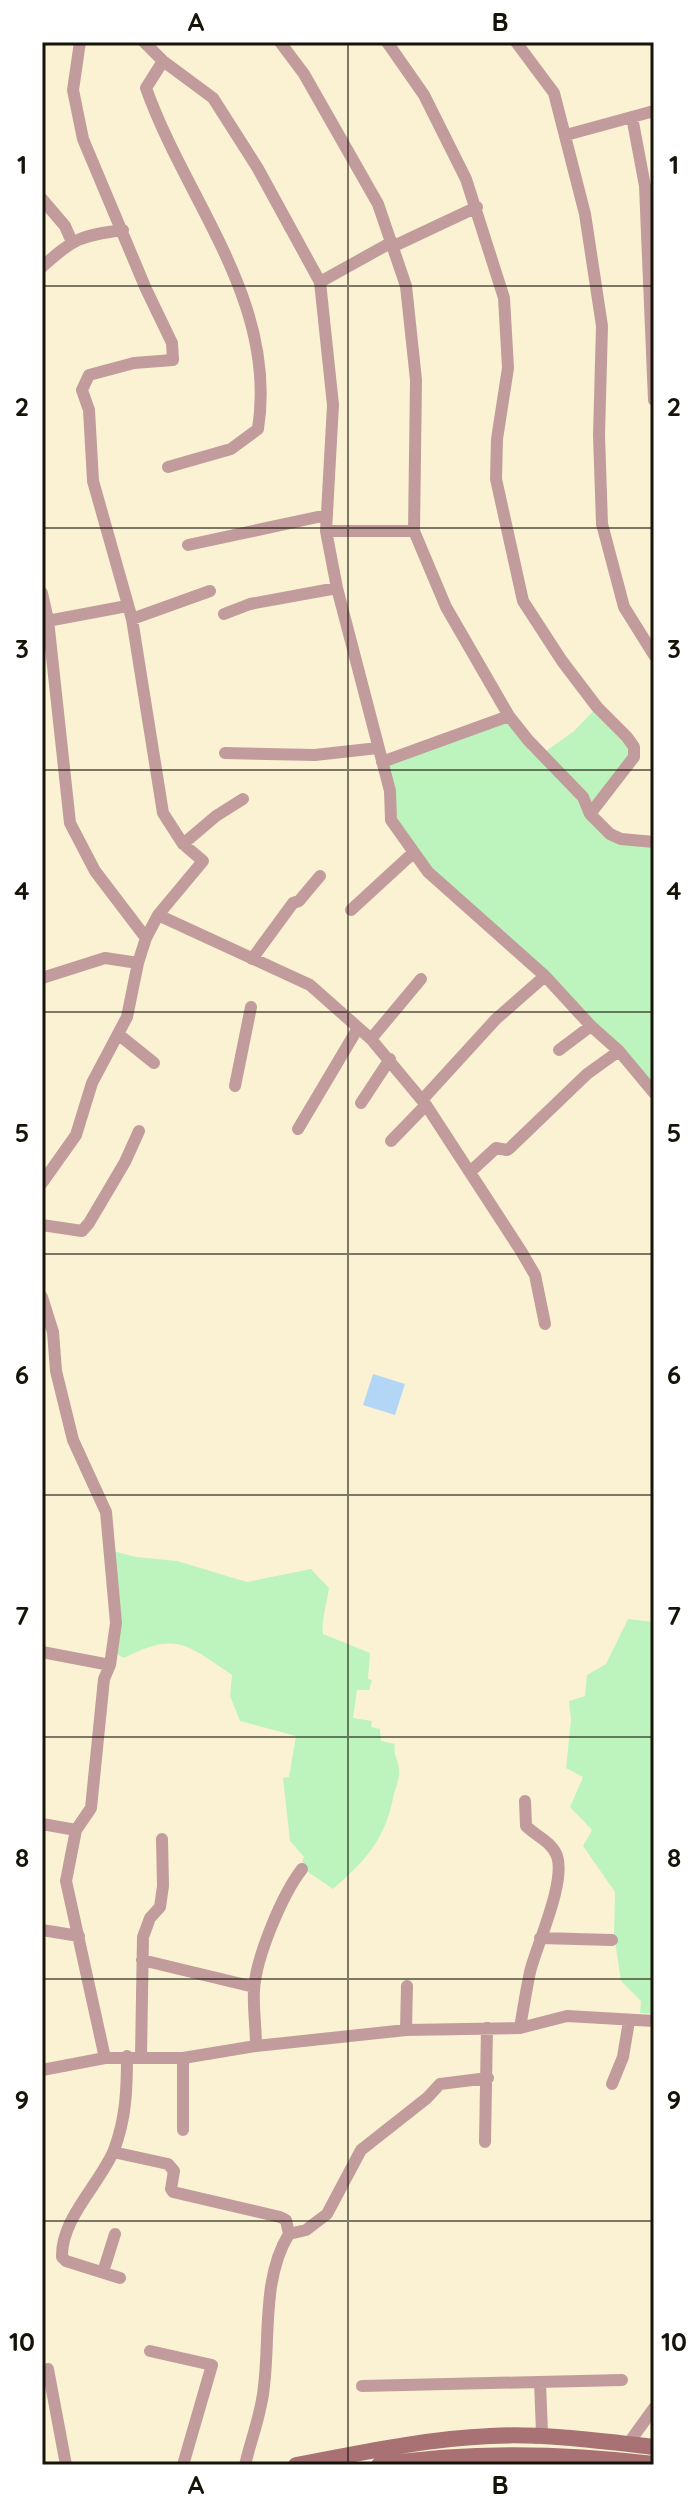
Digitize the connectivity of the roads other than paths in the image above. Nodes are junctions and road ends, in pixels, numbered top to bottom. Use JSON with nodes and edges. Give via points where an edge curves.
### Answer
{"nodes":[{"id":1,"x":80,"y":42,"type":"edge"},
{"id":2,"x":144,"y":42,"type":"edge"},
{"id":3,"x":280,"y":42,"type":"edge"},
{"id":4,"x":387,"y":42,"type":"edge"},
{"id":5,"x":516,"y":42,"type":"edge"},
{"id":6,"x":163,"y":61,"type":"junction"},
{"id":7,"x":654,"y":111,"type":"edge"},
{"id":8,"x":632,"y":117,"type":"junction"},
{"id":9,"x":566,"y":135,"type":"junction"},
{"id":10,"x":42,"y":199,"type":"edge"},
{"id":11,"x":477,"y":207,"type":"junction"},
{"id":12,"x":123,"y":230,"type":"junction"},
{"id":13,"x":72,"y":242,"type":"junction"},
{"id":14,"x":393,"y":244,"type":"junction"},
{"id":15,"x":42,"y":267,"type":"edge"},
{"id":16,"x":320,"y":282,"type":"junction"},
{"id":17,"x":654,"y":400,"type":"edge"},
{"id":18,"x":168,"y":467,"type":"dead end"},
{"id":19,"x":327,"y":515,"type":"junction"},
{"id":20,"x":326,"y":531,"type":"junction"},
{"id":21,"x":414,"y":531,"type":"junction"},
{"id":22,"x":188,"y":545,"type":"dead end"},
{"id":23,"x":337,"y":588,"type":"junction"},
{"id":24,"x":210,"y":591,"type":"dead end"},
{"id":25,"x":42,"y":593,"type":"edge"},
{"id":26,"x":130,"y":613,"type":"junction"},
{"id":27,"x":224,"y":614,"type":"dead end"},
{"id":28,"x":45,"y":621,"type":"edge"},
{"id":29,"x":654,"y":655,"type":"edge"},
{"id":30,"x":509,"y":716,"type":"junction"},
{"id":31,"x":378,"y":748,"type":"junction"},
{"id":32,"x":225,"y":753,"type":"dead end"},
{"id":33,"x":382,"y":762,"type":"junction"},
{"id":34,"x":243,"y":799,"type":"dead end"},
{"id":35,"x":590,"y":814,"type":"junction"},
{"id":36,"x":654,"y":842,"type":"edge"},
{"id":37,"x":183,"y":844,"type":"junction"},
{"id":38,"x":413,"y":853,"type":"junction"},
{"id":39,"x":320,"y":876,"type":"dead end"},
{"id":40,"x":351,"y":910,"type":"dead end"},
{"id":41,"x":158,"y":915,"type":"junction"},
{"id":42,"x":146,"y":938,"type":"junction"},
{"id":43,"x":252,"y":959,"type":"junction"},
{"id":44,"x":138,"y":963,"type":"junction"},
{"id":45,"x":545,"y":976,"type":"junction"},
{"id":46,"x":42,"y":978,"type":"edge"},
{"id":47,"x":421,"y":979,"type":"dead end"},
{"id":48,"x":251,"y":1007,"type":"dead end"},
{"id":49,"x":591,"y":1026,"type":"junction"},
{"id":50,"x":358,"y":1028,"type":"junction"},
{"id":51,"x":118,"y":1034,"type":"junction"},
{"id":52,"x":371,"y":1039,"type":"junction"},
{"id":53,"x":559,"y":1050,"type":"dead end"},
{"id":54,"x":619,"y":1051,"type":"junction"},
{"id":55,"x":390,"y":1059,"type":"junction"},
{"id":56,"x":154,"y":1063,"type":"dead end"},
{"id":57,"x":235,"y":1086,"type":"dead end"},
{"id":58,"x":654,"y":1093,"type":"edge"},
{"id":59,"x":361,"y":1103,"type":"dead end"},
{"id":60,"x":424,"y":1103,"type":"junction"},
{"id":61,"x":298,"y":1129,"type":"dead end"},
{"id":62,"x":139,"y":1131,"type":"dead end"},
{"id":63,"x":391,"y":1141,"type":"dead end"},
{"id":64,"x":470,"y":1172,"type":"junction"},
{"id":65,"x":42,"y":1183,"type":"edge"},
{"id":66,"x":42,"y":1225,"type":"edge"},
{"id":67,"x":42,"y":1297,"type":"edge"},
{"id":68,"x":545,"y":1324,"type":"dead end"},
{"id":69,"x":42,"y":1652,"type":"edge"},
{"id":70,"x":110,"y":1665,"type":"junction"},
{"id":71,"x":525,"y":1801,"type":"dead end"},
{"id":72,"x":42,"y":1824,"type":"edge"},
{"id":73,"x":76,"y":1830,"type":"junction"},
{"id":74,"x":162,"y":1839,"type":"dead end"},
{"id":75,"x":302,"y":1869,"type":"dead end"},
{"id":76,"x":42,"y":1930,"type":"edge"},
{"id":77,"x":79,"y":1936,"type":"junction"},
{"id":78,"x":540,"y":1938,"type":"junction"},
{"id":79,"x":612,"y":1940,"type":"dead end"},
{"id":80,"x":142,"y":1960,"type":"junction"},
{"id":81,"x":407,"y":1986,"type":"dead end"},
{"id":82,"x":254,"y":1987,"type":"junction"},
{"id":83,"x":629,"y":2021,"type":"junction"},
{"id":84,"x":654,"y":2021,"type":"edge"},
{"id":85,"x":487,"y":2028,"type":"junction"},
{"id":86,"x":520,"y":2028,"type":"junction"},
{"id":87,"x":406,"y":2030,"type":"junction"},
{"id":88,"x":256,"y":2046,"type":"junction"},
{"id":89,"x":127,"y":2056,"type":"junction"},
{"id":90,"x":141,"y":2056,"type":"junction"},
{"id":91,"x":105,"y":2058,"type":"junction"},
{"id":92,"x":183,"y":2058,"type":"junction"},
{"id":93,"x":42,"y":2070,"type":"edge"},
{"id":94,"x":488,"y":2078,"type":"junction"},
{"id":95,"x":612,"y":2084,"type":"dead end"},
{"id":96,"x":183,"y":2130,"type":"dead end"},
{"id":97,"x":485,"y":2142,"type":"dead end"},
{"id":98,"x":113,"y":2152,"type":"junction"},
{"id":99,"x":115,"y":2234,"type":"dead end"},
{"id":100,"x":289,"y":2234,"type":"junction"},
{"id":101,"x":103,"y":2272,"type":"junction"},
{"id":102,"x":120,"y":2278,"type":"dead end"},
{"id":103,"x":150,"y":2351,"type":"dead end"},
{"id":104,"x":48,"y":2369,"type":"dead end"},
{"id":105,"x":622,"y":2380,"type":"dead end"},
{"id":106,"x":540,"y":2382,"type":"junction"},
{"id":107,"x":362,"y":2386,"type":"dead end"},
{"id":108,"x":654,"y":2408,"type":"edge"},
{"id":109,"x":536,"y":2438,"type":"junction"},
{"id":110,"x":628,"y":2444,"type":"junction"},
{"id":111,"x":654,"y":2447,"type":"edge"},
{"id":112,"x":526,"y":2460,"type":"edge"},
{"id":113,"x":654,"y":2464,"type":"edge"},
{"id":114,"x":66,"y":2465,"type":"edge"},
{"id":115,"x":183,"y":2465,"type":"edge"},
{"id":116,"x":245,"y":2465,"type":"edge"},
{"id":117,"x":296,"y":2465,"type":"edge"},
{"id":118,"x":379,"y":2465,"type":"edge"}],
"edges":[{"from":1,"to":12,"type":"street","via":[[73,90],[83,139]]},
{"from":2,"to":6,"type":"street"},
{"from":3,"to":14,"type":"street","via":[[378,204]]},
{"from":4,"to":11,"type":"street","via":[[424,95]]},
{"from":5,"to":9,"type":"street","via":[[554,93]]},
{"from":6,"to":16,"type":"street","via":[[213,98]]},
{"from":6,"to":18,"type":"street","via":[[146,88],[239,282],[254,335],[262,405],[258,429],[231,449]]},
{"from":7,"to":8,"type":"street"},
{"from":8,"to":9,"type":"street"},
{"from":8,"to":17,"type":"street","via":[[645,186]]},
{"from":9,"to":29,"type":"street","via":[[585,214],[602,326],[602,524],[624,607]]},
{"from":10,"to":13,"type":"street"},
{"from":11,"to":14,"type":"street"},
{"from":11,"to":35,"type":"street","via":[[504,298],[508,368],[496,479],[523,601],[562,661],[634,747],[634,757]]},
{"from":12,"to":13,"type":"street","via":[[88,234]]},
{"from":12,"to":26,"type":"street","via":[[172,343],[173,360],[89,375],[82,390],[89,410],[93,481]]},
{"from":13,"to":15,"type":"street"},
{"from":14,"to":16,"type":"street"},
{"from":14,"to":21,"type":"street","via":[[406,286],[416,380]]},
{"from":16,"to":19,"type":"street","via":[[333,405]]},
{"from":19,"to":20,"type":"street"},
{"from":19,"to":22,"type":"street"},
{"from":20,"to":21,"type":"street"},
{"from":20,"to":23,"type":"street"},
{"from":21,"to":30,"type":"street","via":[[446,607]]},
{"from":23,"to":27,"type":"street"},
{"from":23,"to":31,"type":"street"},
{"from":24,"to":26,"type":"street"},
{"from":25,"to":28,"type":"street"},
{"from":26,"to":28,"type":"street"},
{"from":26,"to":37,"type":"street","via":[[163,813]]},
{"from":28,"to":42,"type":"street","via":[[70,823],[95,871]]},
{"from":30,"to":33,"type":"street"},
{"from":30,"to":35,"type":"street","via":[[583,797]]},
{"from":31,"to":32,"type":"street","via":[[293,755]]},
{"from":31,"to":33,"type":"street"},
{"from":33,"to":38,"type":"street","via":[[391,820]]},
{"from":34,"to":37,"type":"street"},
{"from":35,"to":36,"type":"street","via":[[621,839]]},
{"from":37,"to":41,"type":"street","via":[[203,861]]},
{"from":38,"to":40,"type":"street"},
{"from":38,"to":45,"type":"street"},
{"from":39,"to":43,"type":"street"},
{"from":41,"to":42,"type":"street"},
{"from":41,"to":43,"type":"street"},
{"from":42,"to":44,"type":"street"},
{"from":43,"to":50,"type":"street","via":[[310,985]]},
{"from":44,"to":46,"type":"street","via":[[105,958]]},
{"from":44,"to":51,"type":"street","via":[[127,1017]]},
{"from":45,"to":49,"type":"street"},
{"from":45,"to":60,"type":"street","via":[[496,1019]]},
{"from":47,"to":52,"type":"street"},
{"from":48,"to":57,"type":"street"},
{"from":49,"to":53,"type":"street"},
{"from":49,"to":54,"type":"street"},
{"from":50,"to":52,"type":"street"},
{"from":50,"to":61,"type":"street"},
{"from":51,"to":56,"type":"street"},
{"from":51,"to":65,"type":"street","via":[[92,1083],[76,1135]]},
{"from":52,"to":55,"type":"street"},
{"from":54,"to":58,"type":"street"},
{"from":54,"to":64,"type":"street","via":[[587,1074],[510,1148],[496,1148]]},
{"from":55,"to":59,"type":"street"},
{"from":55,"to":60,"type":"street"},
{"from":60,"to":63,"type":"street"},
{"from":60,"to":64,"type":"street"},
{"from":62,"to":66,"type":"street","via":[[82,1231]]},
{"from":64,"to":68,"type":"street","via":[[535,1275]]},
{"from":67,"to":70,"type":"street","via":[[73,1440],[106,1512],[116,1623]]},
{"from":69,"to":70,"type":"street"},
{"from":70,"to":73,"type":"street","via":[[104,1679],[91,1808]]},
{"from":71,"to":78,"type":"street","via":[[526,1826],[549,1844],[559,1866]]},
{"from":72,"to":73,"type":"street"},
{"from":73,"to":77,"type":"street","via":[[66,1881]]},
{"from":74,"to":80,"type":"street","via":[[160,1907],[150,1918]]},
{"from":75,"to":82,"type":"street","via":[[290,1885],[259,1961]]},
{"from":76,"to":77,"type":"street"},
{"from":77,"to":91,"type":"street"},
{"from":78,"to":79,"type":"street"},
{"from":78,"to":86,"type":"street"},
{"from":80,"to":82,"type":"street"},
{"from":80,"to":90,"type":"street"},
{"from":81,"to":87,"type":"street"},
{"from":82,"to":88,"type":"street"},
{"from":83,"to":84,"type":"street"},
{"from":83,"to":86,"type":"street","via":[[567,2016]]},
{"from":83,"to":95,"type":"street"},
{"from":85,"to":86,"type":"street"},
{"from":85,"to":87,"type":"street"},
{"from":85,"to":94,"type":"street"},
{"from":87,"to":88,"type":"street"},
{"from":88,"to":92,"type":"street"},
{"from":89,"to":90,"type":"street"},
{"from":89,"to":91,"type":"street"},
{"from":89,"to":98,"type":"street","via":[[126,2113]]},
{"from":90,"to":92,"type":"street"},
{"from":91,"to":93,"type":"street"},
{"from":92,"to":96,"type":"street"},
{"from":94,"to":97,"type":"street"},
{"from":94,"to":100,"type":"street","via":[[440,2084],[361,2150],[327,2214],[306,2230]]},
{"from":98,"to":100,"type":"street","via":[[168,2164],[174,2171],[173,2192],[280,2217]]},
{"from":98,"to":101,"type":"street","via":[[71,2222],[61,2251],[66,2261]]},
{"from":99,"to":101,"type":"street"},
{"from":100,"to":116,"type":"street","via":[[272,2280],[264,2390]]},
{"from":101,"to":102,"type":"street"},
{"from":103,"to":115,"type":"street","via":[[212,2365]]},
{"from":104,"to":114,"type":"street"},
{"from":105,"to":106,"type":"street"},
{"from":106,"to":107,"type":"street"},
{"from":106,"to":109,"type":"street","via":[[542,2433]]},
{"from":108,"to":110,"type":"street"},
{"from":109,"to":110,"type":"main road"},
{"from":109,"to":117,"type":"main road","via":[[418,2443]]},
{"from":110,"to":111,"type":"main road"},
{"from":112,"to":113,"type":"main road"},
{"from":112,"to":118,"type":"main road","via":[[464,2456]]}]}
